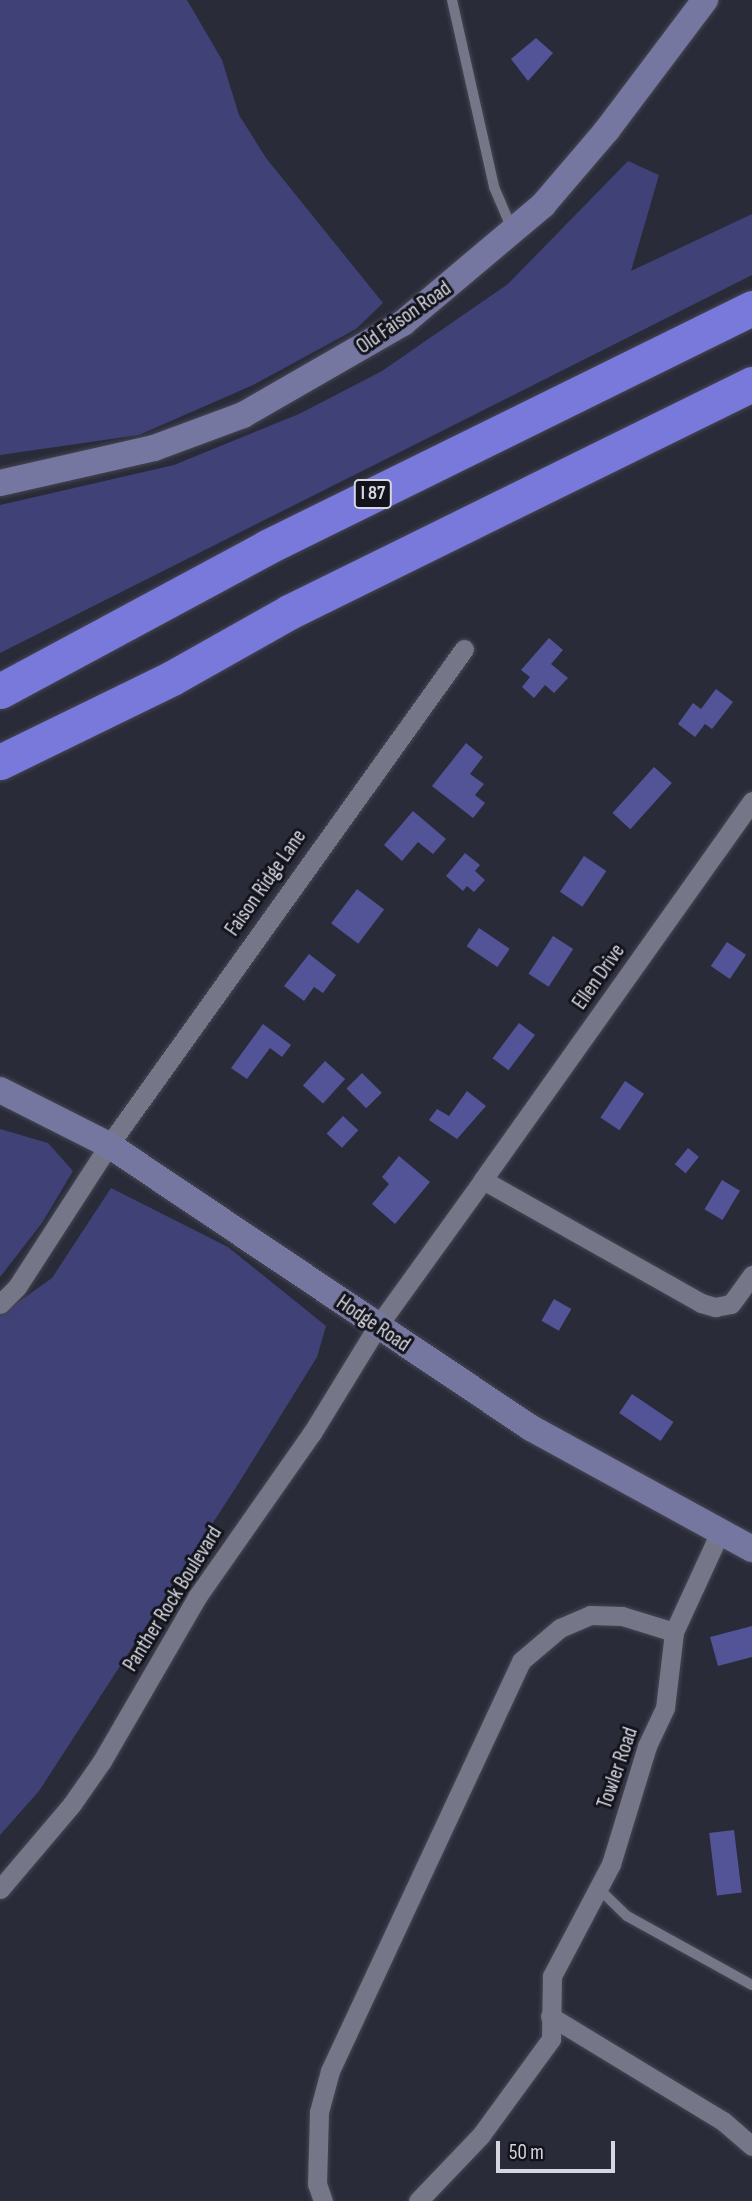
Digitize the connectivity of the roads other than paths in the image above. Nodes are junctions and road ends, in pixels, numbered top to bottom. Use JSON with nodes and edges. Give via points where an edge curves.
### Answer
{"nodes":[{"id":1,"x":453,"y":0,"type":"edge"},
{"id":2,"x":705,"y":0,"type":"edge"},
{"id":3,"x":513,"y":232,"type":"junction"},
{"id":4,"x":752,"y":308,"type":"edge"},
{"id":5,"x":752,"y":384,"type":"edge"},
{"id":6,"x":0,"y":483,"type":"edge"},
{"id":7,"x":464,"y":649,"type":"dead end"},
{"id":8,"x":0,"y":691,"type":"edge"},
{"id":9,"x":0,"y":762,"type":"edge"},
{"id":10,"x":752,"y":801,"type":"edge"},
{"id":11,"x":0,"y":1090,"type":"edge"},
{"id":12,"x":109,"y":1145,"type":"junction"},
{"id":13,"x":483,"y":1180,"type":"junction"},
{"id":14,"x":752,"y":1275,"type":"edge"},
{"id":15,"x":0,"y":1304,"type":"edge"},
{"id":16,"x":377,"y":1327,"type":"junction"},
{"id":17,"x":721,"y":1530,"type":"junction"},
{"id":18,"x":752,"y":1549,"type":"edge"},
{"id":19,"x":674,"y":1632,"type":"junction"},
{"id":20,"x":598,"y":1887,"type":"junction"},
{"id":21,"x":0,"y":1889,"type":"edge"},
{"id":22,"x":752,"y":1985,"type":"edge"},
{"id":23,"x":550,"y":2016,"type":"junction"},
{"id":24,"x":752,"y":2146,"type":"edge"},
{"id":25,"x":323,"y":2201,"type":"edge"},
{"id":26,"x":418,"y":2201,"type":"edge"}],
"edges":[{"from":1,"to":3,"type":"lane","via":[[494,187]]},
{"from":2,"to":3,"type":"main road","name":"Old Faison Road","via":[[607,130],[543,205]]},
{"from":3,"to":6,"type":"main road","name":"Old Faison Road","via":[[403,323],[243,415],[153,447]]},
{"from":4,"to":8,"type":"highway","number":"I 87","via":[[267,547]]},
{"from":5,"to":9,"type":"highway","via":[[289,612],[172,678]]},
{"from":7,"to":12,"type":"street","name":"Faison Ridge Lane"},
{"from":10,"to":13,"type":"street","name":"Ellen Drive"},
{"from":11,"to":12,"type":"main road","name":"Hodge Road"},
{"from":12,"to":15,"type":"street","name":"Faison Ridge Lane","via":[[17,1287]]},
{"from":12,"to":16,"type":"main road","name":"Hodge Road"},
{"from":13,"to":14,"type":"street","via":[[701,1303],[715,1307],[731,1304]]},
{"from":13,"to":16,"type":"street","name":"Ellen Drive"},
{"from":16,"to":17,"type":"main road","name":"Hodge Road","via":[[531,1428]]},
{"from":16,"to":21,"type":"street","name":"Panther Rock Boulevard","via":[[312,1433],[197,1597],[102,1761]]},
{"from":17,"to":18,"type":"main road","name":"Hodge Road"},
{"from":17,"to":19,"type":"street","name":"Towler Road"},
{"from":19,"to":20,"type":"street","name":"Towler Road","via":[[665,1708],[647,1746],[611,1864]]},
{"from":19,"to":25,"type":"street","via":[[622,1616],[590,1615],[560,1628],[521,1661],[330,2071],[319,2112],[317,2185]]},
{"from":20,"to":22,"type":"lane","via":[[612,1906],[627,1916]]},
{"from":20,"to":23,"type":"street","name":"Towler Road","via":[[552,1976]]},
{"from":23,"to":24,"type":"street","via":[[723,2121]]},
{"from":23,"to":26,"type":"street","name":"Towler Road","via":[[551,2039],[481,2135]]}]}
